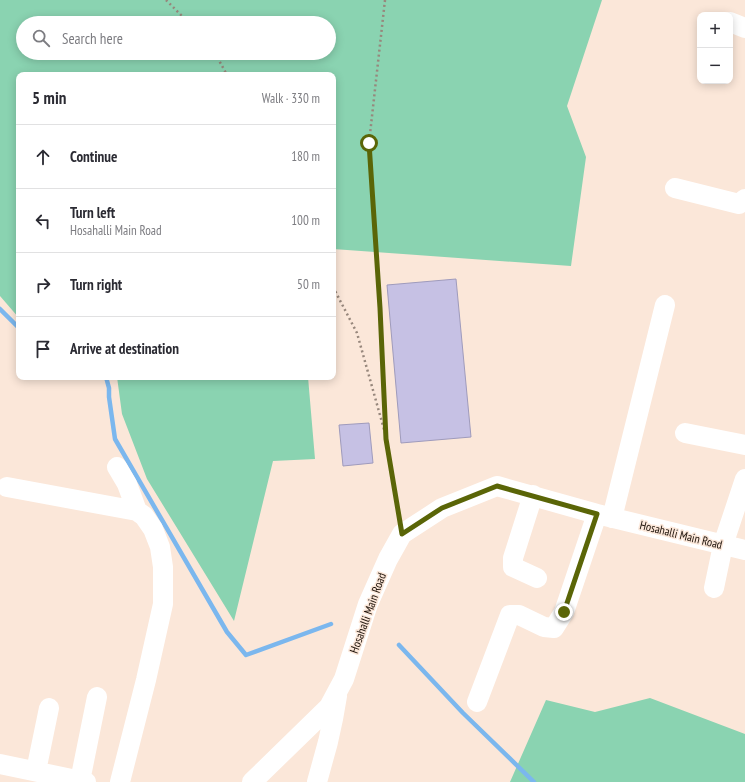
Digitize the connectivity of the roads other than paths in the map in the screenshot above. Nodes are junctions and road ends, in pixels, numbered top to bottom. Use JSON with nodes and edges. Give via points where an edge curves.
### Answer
{"nodes":[{"id":1,"x":733,"y":23,"type":"edge"},
{"id":2,"x":745,"y":28,"type":"edge"},
{"id":3,"x":675,"y":188,"type":"dead end"},
{"id":4,"x":745,"y":199,"type":"edge"},
{"id":5,"x":665,"y":305,"type":"dead end"},
{"id":6,"x":685,"y":433,"type":"dead end"},
{"id":7,"x":745,"y":445,"type":"edge"},
{"id":8,"x":117,"y":467,"type":"dead end"},
{"id":9,"x":745,"y":479,"type":"edge"},
{"id":10,"x":7,"y":487,"type":"dead end"},
{"id":11,"x":533,"y":495,"type":"junction"},
{"id":12,"x":137,"y":511,"type":"junction"},
{"id":13,"x":604,"y":516,"type":"junction"},
{"id":14,"x":723,"y":545,"type":"junction"},
{"id":15,"x":745,"y":550,"type":"edge"},
{"id":16,"x":536,"y":578,"type":"dead end"},
{"id":17,"x":714,"y":588,"type":"dead end"},
{"id":18,"x":337,"y":692,"type":"junction"},
{"id":19,"x":96,"y":697,"type":"dead end"},
{"id":20,"x":477,"y":702,"type":"dead end"},
{"id":21,"x":50,"y":708,"type":"dead end"},
{"id":22,"x":0,"y":764,"type":"edge"},
{"id":23,"x":36,"y":772,"type":"junction"},
{"id":24,"x":83,"y":781,"type":"edge"},
{"id":25,"x":120,"y":782,"type":"edge"},
{"id":26,"x":252,"y":782,"type":"edge"},
{"id":27,"x":317,"y":782,"type":"edge"}],
"edges":[{"from":1,"to":2,"type":"street"},
{"from":3,"to":4,"type":"street","via":[[739,204]]},
{"from":5,"to":13,"type":"street"},
{"from":6,"to":7,"type":"street"},
{"from":8,"to":12,"type":"street","via":[[127,484]]},
{"from":9,"to":14,"type":"street"},
{"from":10,"to":12,"type":"street"},
{"from":11,"to":13,"type":"street","name":"Hosahalli Main Road"},
{"from":11,"to":16,"type":"street","via":[[513,558],[513,567]]},
{"from":11,"to":18,"type":"street","name":"Hosahalli Main Road","via":[[497,486],[442,508],[402,534],[368,604],[344,679]]},
{"from":12,"to":25,"type":"street","via":[[153,529],[160,547],[164,567],[162,604]]},
{"from":13,"to":14,"type":"street","name":"Hosahalli Main Road"},
{"from":13,"to":20,"type":"street","via":[[564,612],[554,628],[544,627],[519,615],[510,615]]},
{"from":14,"to":15,"type":"street","name":"Hosahalli Main Road"},
{"from":14,"to":17,"type":"street"},
{"from":18,"to":26,"type":"street","name":"Hosahalli Main Road","via":[[329,707]]},
{"from":18,"to":27,"type":"street","via":[[328,742]]},
{"from":19,"to":24,"type":"street"},
{"from":21,"to":23,"type":"street"},
{"from":22,"to":23,"type":"street"},
{"from":23,"to":24,"type":"street"}]}
